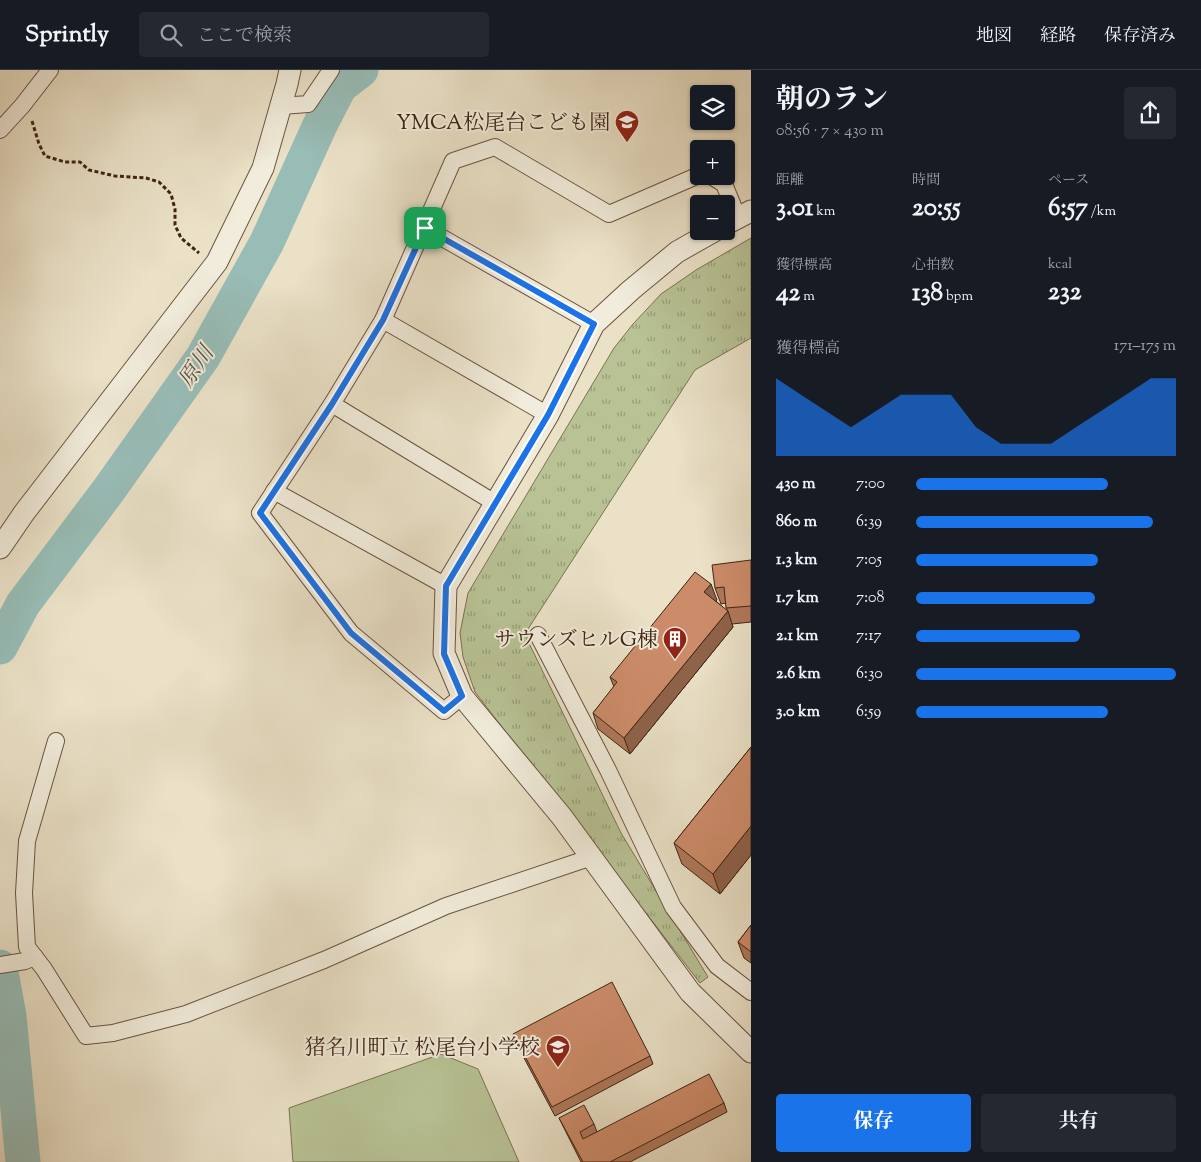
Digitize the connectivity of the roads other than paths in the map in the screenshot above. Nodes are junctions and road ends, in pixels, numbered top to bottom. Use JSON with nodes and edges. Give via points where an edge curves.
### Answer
{"nodes":[{"id":1,"x":50,"y":70,"type":"edge"},
{"id":2,"x":290,"y":70,"type":"edge"},
{"id":3,"x":331,"y":70,"type":"edge"},
{"id":4,"x":281,"y":106,"type":"junction"},
{"id":5,"x":0,"y":130,"type":"edge"},
{"id":6,"x":690,"y":179,"type":"edge"},
{"id":7,"x":724,"y":185,"type":"edge"},
{"id":8,"x":738,"y":218,"type":"edge"},
{"id":9,"x":425,"y":228,"type":"junction"},
{"id":10,"x":698,"y":240,"type":"edge"},
{"id":11,"x":383,"y":320,"type":"junction"},
{"id":12,"x":594,"y":324,"type":"junction"},
{"id":13,"x":332,"y":404,"type":"junction"},
{"id":14,"x":548,"y":415,"type":"junction"},
{"id":15,"x":274,"y":491,"type":"junction"},
{"id":16,"x":495,"y":503,"type":"junction"},
{"id":17,"x":0,"y":548,"type":"edge"},
{"id":18,"x":446,"y":586,"type":"junction"},
{"id":19,"x":538,"y":634,"type":"dead end"},
{"id":20,"x":462,"y":696,"type":"junction"},
{"id":21,"x":56,"y":741,"type":"dead end"},
{"id":22,"x":592,"y":857,"type":"junction"},
{"id":23,"x":30,"y":959,"type":"junction"},
{"id":24,"x":0,"y":965,"type":"edge"},
{"id":25,"x":751,"y":992,"type":"edge"},
{"id":26,"x":751,"y":1052,"type":"edge"}],
"edges":[{"from":1,"to":5,"type":"street"},
{"from":2,"to":4,"type":"street"},
{"from":3,"to":4,"type":"street","via":[[308,104]]},
{"from":4,"to":17,"type":"street","via":[[263,168],[217,262]]},
{"from":6,"to":9,"type":"street","via":[[609,214],[495,147],[453,161]]},
{"from":7,"to":8,"type":"street"},
{"from":9,"to":11,"type":"street"},
{"from":9,"to":12,"type":"street"},
{"from":10,"to":12,"type":"street","via":[[677,252]]},
{"from":11,"to":13,"type":"street"},
{"from":11,"to":14,"type":"street"},
{"from":12,"to":14,"type":"street"},
{"from":13,"to":15,"type":"street"},
{"from":13,"to":16,"type":"street"},
{"from":14,"to":16,"type":"street"},
{"from":15,"to":18,"type":"street"},
{"from":15,"to":20,"type":"street","via":[[260,513],[351,633],[444,711]]},
{"from":16,"to":18,"type":"street"},
{"from":18,"to":20,"type":"street","via":[[444,654]]},
{"from":19,"to":25,"type":"street","via":[[673,907],[717,966]]},
{"from":20,"to":22,"type":"street"},
{"from":21,"to":23,"type":"street","via":[[27,841],[24,893]]},
{"from":22,"to":23,"type":"street","via":[[446,906],[324,960],[186,1014],[113,1033],[86,1036]]},
{"from":22,"to":26,"type":"street","via":[[690,992]]},
{"from":23,"to":24,"type":"street"}]}
